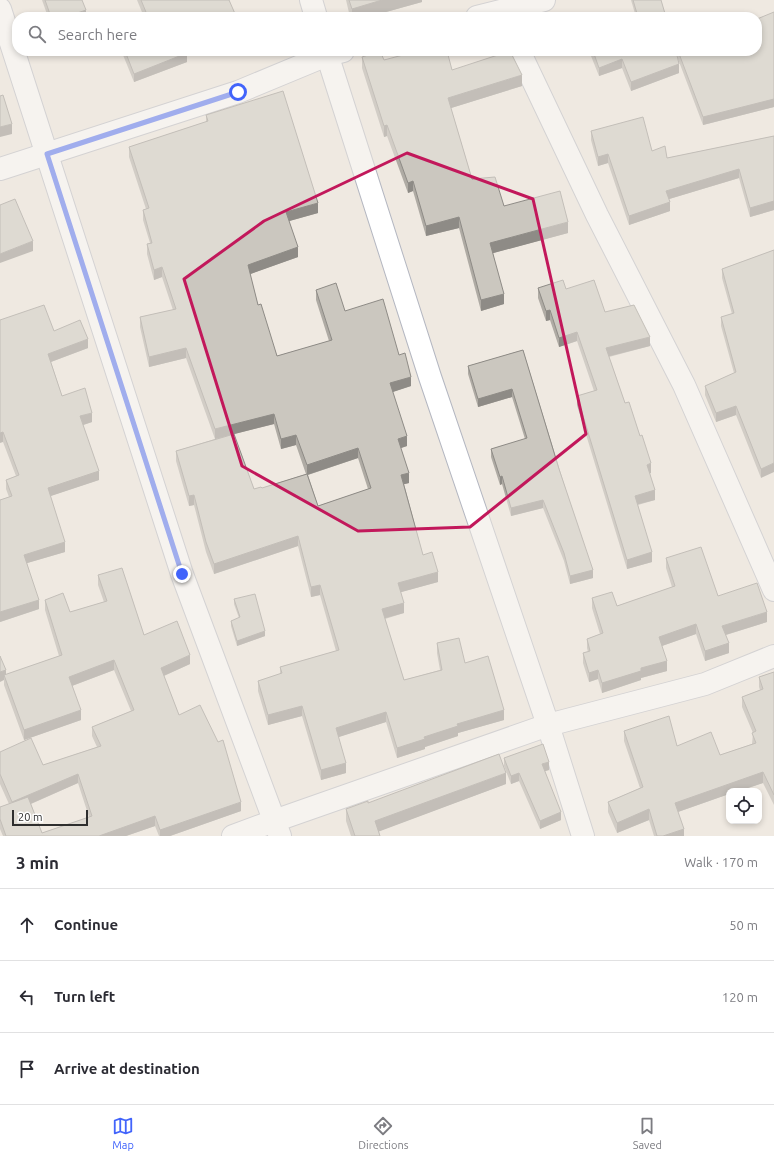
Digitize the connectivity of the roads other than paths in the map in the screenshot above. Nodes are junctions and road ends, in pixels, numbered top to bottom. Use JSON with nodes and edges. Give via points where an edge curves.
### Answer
{"nodes":[{"id":1,"x":311,"y":0,"type":"edge"},
{"id":2,"x":544,"y":0,"type":"edge"},
{"id":3,"x":0,"y":9,"type":"edge"},
{"id":4,"x":315,"y":12,"type":"edge"},
{"id":5,"x":508,"y":12,"type":"edge"},
{"id":6,"x":12,"y":46,"type":"edge"},
{"id":7,"x":15,"y":56,"type":"edge"},
{"id":8,"x":323,"y":56,"type":"edge"},
{"id":9,"x":333,"y":56,"type":"edge"},
{"id":10,"x":521,"y":56,"type":"edge"},
{"id":11,"x":47,"y":154,"type":"junction"},
{"id":12,"x":0,"y":169,"type":"edge"},
{"id":13,"x":774,"y":590,"type":"edge"},
{"id":14,"x":774,"y":656,"type":"edge"},
{"id":15,"x":548,"y":726,"type":"junction"},
{"id":16,"x":277,"y":828,"type":"edge"},
{"id":17,"x":234,"y":836,"type":"edge"},
{"id":18,"x":583,"y":836,"type":"edge"}],
"edges":[{"from":1,"to":4,"type":"street"},
{"from":2,"to":5,"type":"street"},
{"from":3,"to":6,"type":"street"},
{"from":7,"to":11,"type":"street"},
{"from":8,"to":11,"type":"street","via":[[238,92]]},
{"from":9,"to":15,"type":"street","via":[[430,377]]},
{"from":10,"to":13,"type":"street","via":[[597,215],[684,385]]},
{"from":11,"to":12,"type":"street"},
{"from":11,"to":16,"type":"street","via":[[182,574]]},
{"from":14,"to":15,"type":"street","via":[[705,684]]},
{"from":15,"to":16,"type":"street"},
{"from":15,"to":18,"type":"street"},
{"from":16,"to":17,"type":"street"}]}
